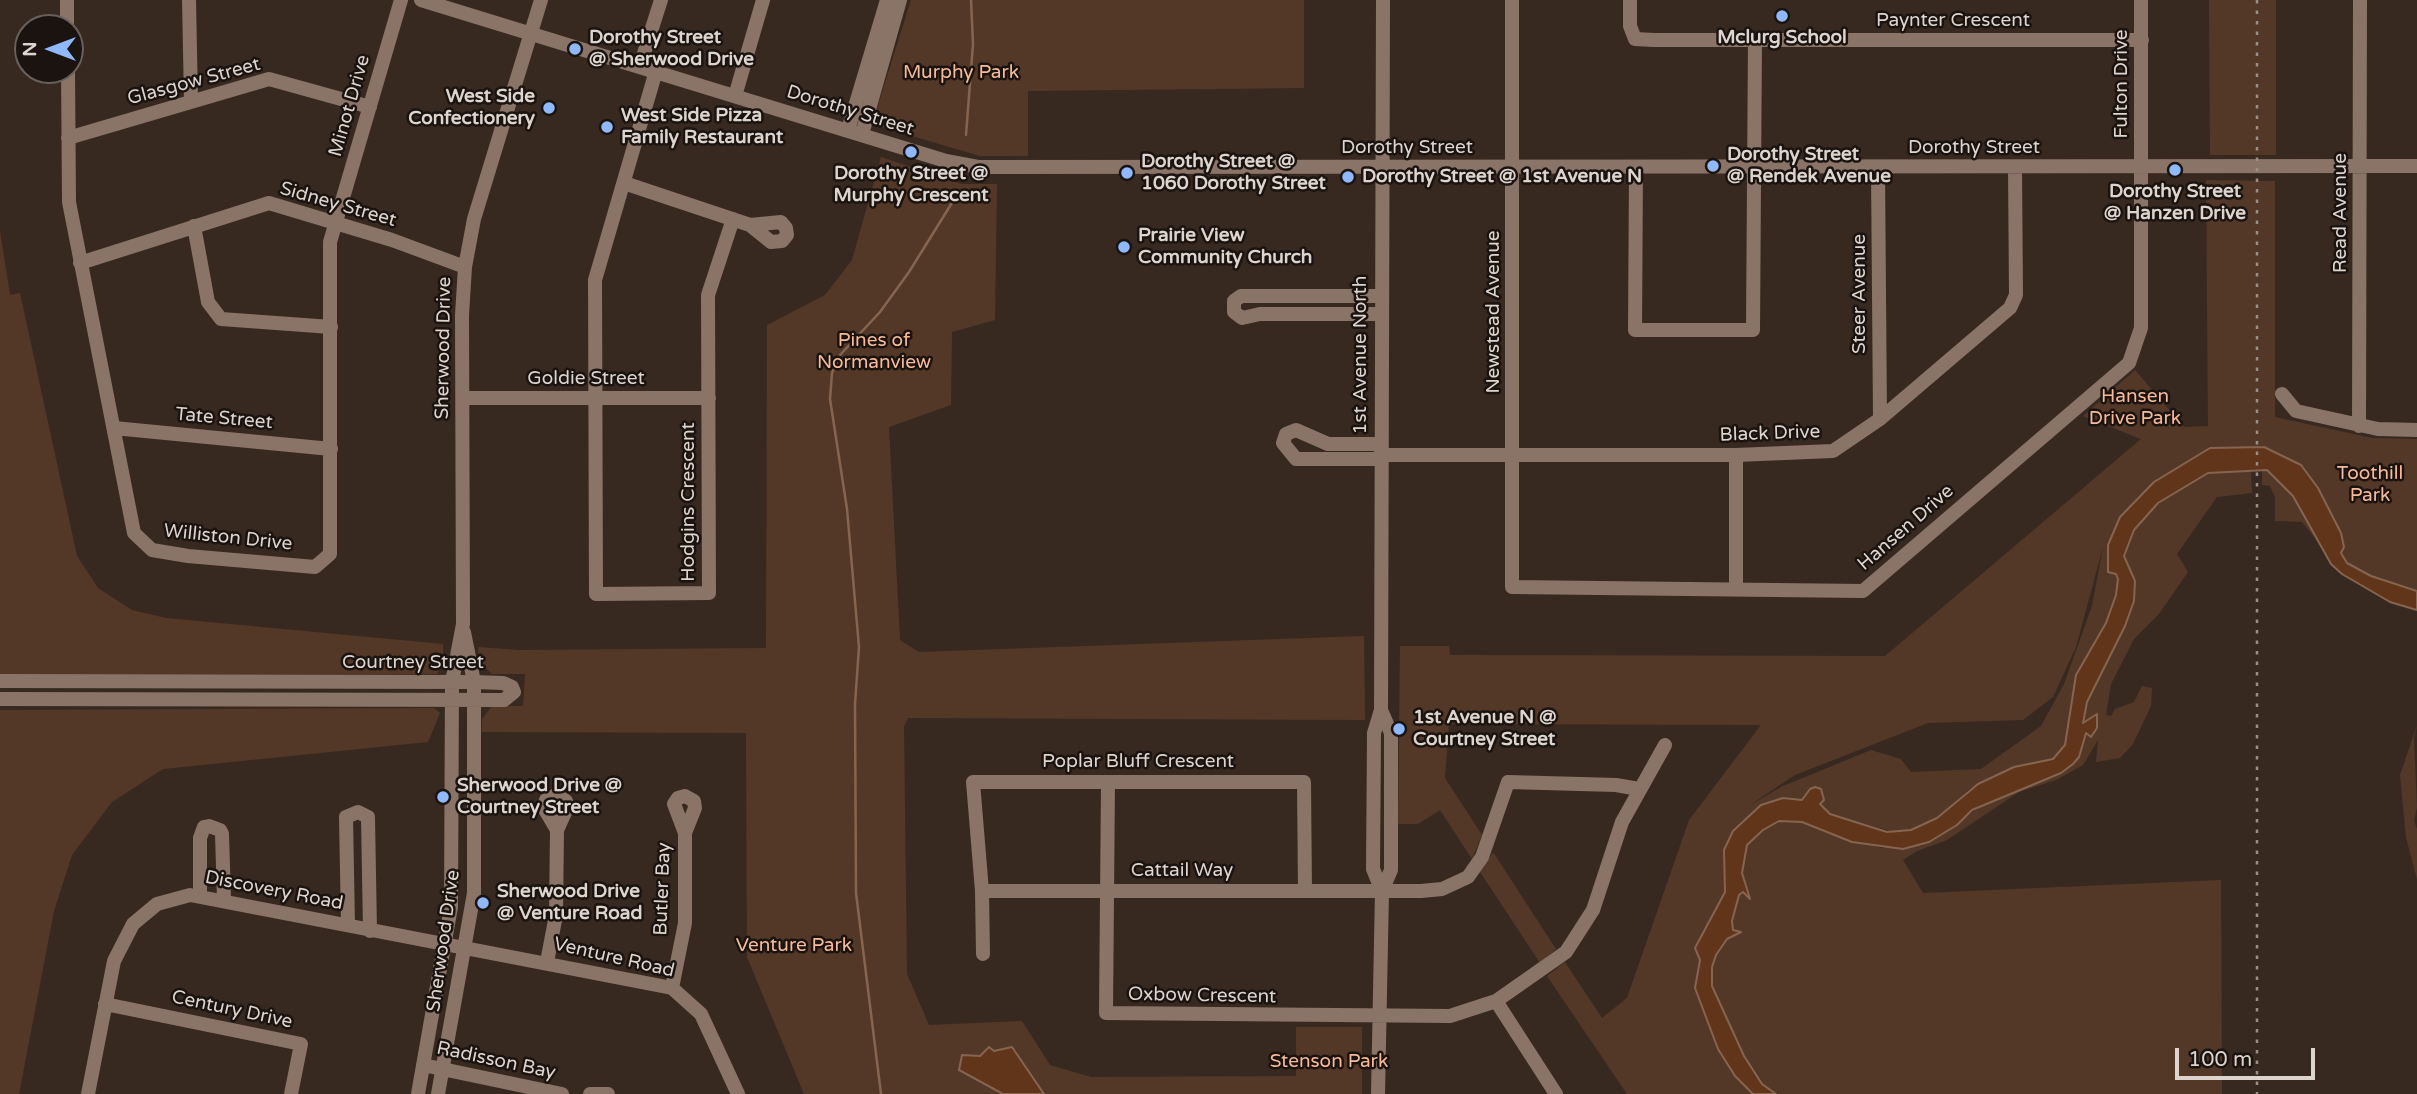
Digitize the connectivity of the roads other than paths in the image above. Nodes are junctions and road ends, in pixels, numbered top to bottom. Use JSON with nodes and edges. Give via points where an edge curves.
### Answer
{"nodes":[{"id":1,"x":189,"y":0,"type":"edge"},
{"id":2,"x":401,"y":0,"type":"edge"},
{"id":3,"x":421,"y":0,"type":"edge"},
{"id":4,"x":541,"y":0,"type":"edge"},
{"id":5,"x":661,"y":0,"type":"edge"},
{"id":6,"x":763,"y":0,"type":"edge"},
{"id":7,"x":887,"y":0,"type":"edge"},
{"id":8,"x":900,"y":0,"type":"edge"},
{"id":9,"x":1383,"y":0,"type":"edge"},
{"id":10,"x":1511,"y":0,"type":"edge"},
{"id":11,"x":1630,"y":0,"type":"edge"},
{"id":12,"x":2141,"y":0,"type":"edge"},
{"id":13,"x":2360,"y":0,"type":"edge"},
{"id":14,"x":531,"y":32,"type":"junction"},
{"id":15,"x":1755,"y":39,"type":"junction"},
{"id":16,"x":2142,"y":40,"type":"junction"},
{"id":17,"x":640,"y":66,"type":"junction"},
{"id":18,"x":656,"y":71,"type":"junction"},
{"id":19,"x":68,"y":84,"type":"edge"},
{"id":20,"x":735,"y":96,"type":"junction"},
{"id":21,"x":191,"y":101,"type":"junction"},
{"id":22,"x":370,"y":107,"type":"junction"},
{"id":23,"x":855,"y":132,"type":"junction"},
{"id":24,"x":68,"y":138,"type":"junction"},
{"id":25,"x":2360,"y":166,"type":"junction"},
{"id":26,"x":2417,"y":166,"type":"edge"},
{"id":27,"x":1383,"y":167,"type":"junction"},
{"id":28,"x":1511,"y":167,"type":"junction"},
{"id":29,"x":1636,"y":167,"type":"junction"},
{"id":30,"x":1755,"y":168,"type":"junction"},
{"id":31,"x":1878,"y":168,"type":"junction"},
{"id":32,"x":2015,"y":168,"type":"junction"},
{"id":33,"x":2140,"y":168,"type":"junction"},
{"id":34,"x":624,"y":183,"type":"junction"},
{"id":35,"x":733,"y":219,"type":"junction"},
{"id":36,"x":335,"y":223,"type":"junction"},
{"id":37,"x":750,"y":225,"type":"dead end"},
{"id":38,"x":194,"y":226,"type":"junction"},
{"id":39,"x":80,"y":262,"type":"junction"},
{"id":40,"x":465,"y":267,"type":"junction"},
{"id":41,"x":1380,"y":296,"type":"junction"},
{"id":42,"x":1380,"y":314,"type":"junction"},
{"id":43,"x":331,"y":327,"type":"junction"},
{"id":44,"x":2282,"y":394,"type":"dead end"},
{"id":45,"x":463,"y":398,"type":"junction"},
{"id":46,"x":709,"y":398,"type":"junction"},
{"id":47,"x":595,"y":399,"type":"junction"},
{"id":48,"x":1880,"y":419,"type":"junction"},
{"id":49,"x":2359,"y":426,"type":"junction"},
{"id":50,"x":114,"y":428,"type":"junction"},
{"id":51,"x":2417,"y":430,"type":"edge"},
{"id":52,"x":331,"y":449,"type":"junction"},
{"id":53,"x":1380,"y":453,"type":"junction"},
{"id":54,"x":1513,"y":455,"type":"junction"},
{"id":55,"x":1736,"y":455,"type":"junction"},
{"id":56,"x":1736,"y":588,"type":"junction"},
{"id":57,"x":463,"y":624,"type":"junction"},
{"id":58,"x":0,"y":681,"type":"edge"},
{"id":59,"x":452,"y":682,"type":"junction"},
{"id":60,"x":474,"y":682,"type":"junction"},
{"id":61,"x":452,"y":698,"type":"junction"},
{"id":62,"x":0,"y":699,"type":"edge"},
{"id":63,"x":474,"y":699,"type":"junction"},
{"id":64,"x":1665,"y":745,"type":"dead end"},
{"id":65,"x":1108,"y":782,"type":"junction"},
{"id":66,"x":1639,"y":789,"type":"junction"},
{"id":67,"x":557,"y":830,"type":"dead end"},
{"id":68,"x":684,"y":833,"type":"dead end"},
{"id":69,"x":1108,"y":890,"type":"junction"},
{"id":70,"x":1305,"y":890,"type":"junction"},
{"id":71,"x":982,"y":891,"type":"junction"},
{"id":72,"x":1382,"y":891,"type":"junction"},
{"id":73,"x":200,"y":896,"type":"junction"},
{"id":74,"x":224,"y":899,"type":"junction"},
{"id":75,"x":348,"y":925,"type":"junction"},
{"id":76,"x":370,"y":931,"type":"junction"},
{"id":77,"x":445,"y":945,"type":"junction"},
{"id":78,"x":464,"y":948,"type":"junction"},
{"id":79,"x":983,"y":954,"type":"dead end"},
{"id":80,"x":547,"y":962,"type":"junction"},
{"id":81,"x":672,"y":988,"type":"junction"},
{"id":82,"x":1496,"y":1001,"type":"junction"},
{"id":83,"x":105,"y":1004,"type":"junction"},
{"id":84,"x":1379,"y":1017,"type":"junction"},
{"id":85,"x":423,"y":1065,"type":"junction"},
{"id":86,"x":443,"y":1069,"type":"junction"},
{"id":87,"x":88,"y":1094,"type":"edge"},
{"id":88,"x":291,"y":1094,"type":"edge"},
{"id":89,"x":418,"y":1094,"type":"edge"},
{"id":90,"x":438,"y":1094,"type":"edge"},
{"id":91,"x":562,"y":1094,"type":"edge"},
{"id":92,"x":590,"y":1094,"type":"edge"},
{"id":93,"x":608,"y":1094,"type":"edge"},
{"id":94,"x":738,"y":1094,"type":"edge"},
{"id":95,"x":1378,"y":1094,"type":"edge"},
{"id":96,"x":1556,"y":1094,"type":"edge"}],
"edges":[{"from":1,"to":21,"type":"street"},
{"from":2,"to":22,"type":"street","name":"Minot Drive"},
{"from":3,"to":14,"type":"street","name":"Dorothy Street"},
{"from":4,"to":14,"type":"street","name":"Sherwood Drive"},
{"from":5,"to":17,"type":"street"},
{"from":6,"to":20,"type":"street"},
{"from":7,"to":23,"type":"street"},
{"from":8,"to":23,"type":"street"},
{"from":9,"to":27,"type":"street","name":"1st Avenue North"},
{"from":10,"to":28,"type":"street"},
{"from":11,"to":15,"type":"street","name":"Paynter Crescent","via":[[1635,39]]},
{"from":12,"to":16,"type":"street","name":"Fulton Drive"},
{"from":13,"to":25,"type":"street","name":"Read Avenue"},
{"from":14,"to":17,"type":"street","name":"Dorothy Street"},
{"from":14,"to":40,"type":"street","name":"Sherwood Drive","via":[[474,219]]},
{"from":15,"to":16,"type":"street","name":"Paynter Crescent"},
{"from":15,"to":30,"type":"street"},
{"from":16,"to":33,"type":"street","name":"Fulton Drive"},
{"from":17,"to":18,"type":"street","name":"Dorothy Street"},
{"from":18,"to":20,"type":"street","name":"Dorothy Street"},
{"from":18,"to":34,"type":"street"},
{"from":19,"to":24,"type":"street","name":"Williston Drive"},
{"from":20,"to":23,"type":"street","name":"Dorothy Street"},
{"from":21,"to":22,"type":"street","name":"Glasgow Street","via":[[269,79]]},
{"from":21,"to":24,"type":"street","name":"Glasgow Street"},
{"from":22,"to":36,"type":"street","name":"Minot Drive"},
{"from":23,"to":27,"type":"street","name":"Dorothy Street","via":[[946,161],[988,167]]},
{"from":24,"to":39,"type":"street","name":"Williston Drive","via":[[69,202]]},
{"from":25,"to":26,"type":"street","name":"Dorothy Street"},
{"from":25,"to":33,"type":"street","name":"Dorothy Street"},
{"from":25,"to":49,"type":"street","name":"Read Avenue"},
{"from":27,"to":28,"type":"street","name":"Dorothy Street"},
{"from":27,"to":41,"type":"street","name":"1st Avenue North"},
{"from":28,"to":29,"type":"street","name":"Dorothy Street"},
{"from":28,"to":54,"type":"street","name":"Newstead Avenue"},
{"from":29,"to":30,"type":"street","name":"Dorothy Street"},
{"from":29,"to":30,"type":"street","via":[[1635,330],[1683,331],[1753,330]]},
{"from":30,"to":31,"type":"street","name":"Dorothy Street"},
{"from":31,"to":32,"type":"street","name":"Dorothy Street"},
{"from":31,"to":48,"type":"street","name":"Steer Avenue"},
{"from":32,"to":33,"type":"street","name":"Dorothy Street"},
{"from":32,"to":48,"type":"street","name":"Black Drive","via":[[2016,295],[2010,308]]},
{"from":33,"to":56,"type":"street","name":"Hansen Drive","via":[[2141,328],[2129,363],[1863,591]]},
{"from":34,"to":35,"type":"street"},
{"from":34,"to":47,"type":"street","via":[[595,280]]},
{"from":35,"to":37,"type":"street"},
{"from":35,"to":46,"type":"street","via":[[708,295]]},
{"from":36,"to":38,"type":"street","name":"Sidney Street","via":[[269,203]]},
{"from":36,"to":40,"type":"street","name":"Sidney Street"},
{"from":36,"to":43,"type":"street","name":"Williston Drive","via":[[330,242]]},
{"from":38,"to":39,"type":"street","name":"Sidney Street"},
{"from":38,"to":43,"type":"street","via":[[208,302],[221,319]]},
{"from":39,"to":50,"type":"street","name":"Williston Drive"},
{"from":40,"to":45,"type":"street","name":"Sherwood Drive"},
{"from":41,"to":42,"type":"street","name":"1st Avenue North"},
{"from":41,"to":42,"type":"street","via":[[1241,296],[1234,301],[1234,312],[1242,318]]},
{"from":42,"to":53,"type":"street","name":"1st Avenue North"},
{"from":43,"to":52,"type":"street","name":"Williston Drive"},
{"from":44,"to":49,"type":"street","via":[[2296,411]]},
{"from":45,"to":47,"type":"street","name":"Goldie Street"},
{"from":45,"to":57,"type":"street","name":"Sherwood Drive"},
{"from":46,"to":47,"type":"street","name":"Goldie Street"},
{"from":46,"to":47,"type":"street","name":"Hodgins Crescent","via":[[709,593],[596,593]]},
{"from":48,"to":55,"type":"street","name":"Black Drive","via":[[1833,451]]},
{"from":49,"to":51,"type":"street"},
{"from":50,"to":52,"type":"street","name":"Tate Street"},
{"from":50,"to":52,"type":"street","name":"Williston Drive","via":[[134,533],[152,550],[188,556],[315,567],[330,554]]},
{"from":53,"to":53,"type":"street","via":[[1328,444],[1296,430],[1286,434],[1283,443],[1296,459]]},
{"from":53,"to":54,"type":"street","name":"Black Drive"},
{"from":53,"to":72,"type":"street","name":"1st Avenue North","via":[[1381,710],[1374,733],[1373,869]]},
{"from":54,"to":55,"type":"street","name":"Black Drive"},
{"from":54,"to":56,"type":"street","name":"Hansen Drive","via":[[1512,587]]},
{"from":55,"to":56,"type":"street"},
{"from":57,"to":59,"type":"street","name":"Sherwood Drive"},
{"from":57,"to":60,"type":"street","name":"Sherwood Drive"},
{"from":58,"to":59,"type":"street","name":"Courtney Street"},
{"from":59,"to":60,"type":"street","name":"Courtney Street"},
{"from":59,"to":61,"type":"street","name":"Sherwood Drive"},
{"from":60,"to":63,"type":"street","name":"Sherwood Drive"},
{"from":60,"to":63,"type":"street","name":"Courtney Street","via":[[503,683],[513,692],[504,700]]},
{"from":61,"to":62,"type":"street","name":"Courtney Street"},
{"from":61,"to":63,"type":"street","name":"Courtney Street"},
{"from":61,"to":77,"type":"street","name":"Sherwood Drive","via":[[451,907]]},
{"from":63,"to":78,"type":"street","name":"Sherwood Drive","via":[[474,893]]},
{"from":64,"to":66,"type":"street"},
{"from":65,"to":69,"type":"street"},
{"from":65,"to":70,"type":"street","name":"Poplar Bluff Crescent","via":[[1304,782]]},
{"from":65,"to":71,"type":"street","name":"Poplar Bluff Crescent","via":[[973,782]]},
{"from":66,"to":72,"type":"street","name":"Cattail Way","via":[[1508,782],[1492,835],[1468,877],[1442,888]]},
{"from":66,"to":82,"type":"street","via":[[1581,933],[1546,968]]},
{"from":67,"to":80,"type":"street","via":[[556,915]]},
{"from":68,"to":81,"type":"street","name":"Butler Bay","via":[[685,923]]},
{"from":69,"to":70,"type":"street","name":"Cattail Way"},
{"from":69,"to":71,"type":"street","name":"Cattail Way"},
{"from":69,"to":84,"type":"street","name":"Oxbow Crescent","via":[[1106,1013]]},
{"from":70,"to":72,"type":"street","name":"Cattail Way"},
{"from":71,"to":79,"type":"street"},
{"from":72,"to":84,"type":"street","name":"1st Avenue North"},
{"from":73,"to":74,"type":"street","name":"Discovery Road"},
{"from":73,"to":74,"type":"street","via":[[200,838],[209,826],[222,834]]},
{"from":73,"to":83,"type":"street","name":"Discovery Road","via":[[157,904],[133,924],[114,961]]},
{"from":74,"to":75,"type":"street","name":"Discovery Road"},
{"from":75,"to":76,"type":"street","name":"Discovery Road"},
{"from":75,"to":76,"type":"street","via":[[346,817],[358,812],[368,817]]},
{"from":76,"to":77,"type":"street","name":"Discovery Road"},
{"from":77,"to":78,"type":"street","name":"Discovery Road"},
{"from":77,"to":85,"type":"street","name":"Sherwood Drive"},
{"from":78,"to":80,"type":"street","name":"Venture Road"},
{"from":78,"to":86,"type":"street","name":"Sherwood Drive"},
{"from":80,"to":81,"type":"street","name":"Venture Road"},
{"from":81,"to":94,"type":"street","name":"Venture Road","via":[[701,1014]]},
{"from":82,"to":84,"type":"street","via":[[1450,1016]]},
{"from":82,"to":96,"type":"street"},
{"from":83,"to":87,"type":"street","name":"Discovery Road"},
{"from":83,"to":88,"type":"street","name":"Century Drive","via":[[301,1044]]},
{"from":84,"to":95,"type":"street","name":"1st Avenue North"},
{"from":85,"to":86,"type":"street","name":"Radisson Bay"},
{"from":85,"to":89,"type":"street","name":"Sherwood Drive"},
{"from":86,"to":90,"type":"street","name":"Sherwood Drive"},
{"from":86,"to":91,"type":"street","name":"Radisson Bay"},
{"from":92,"to":93,"type":"street"}]}
